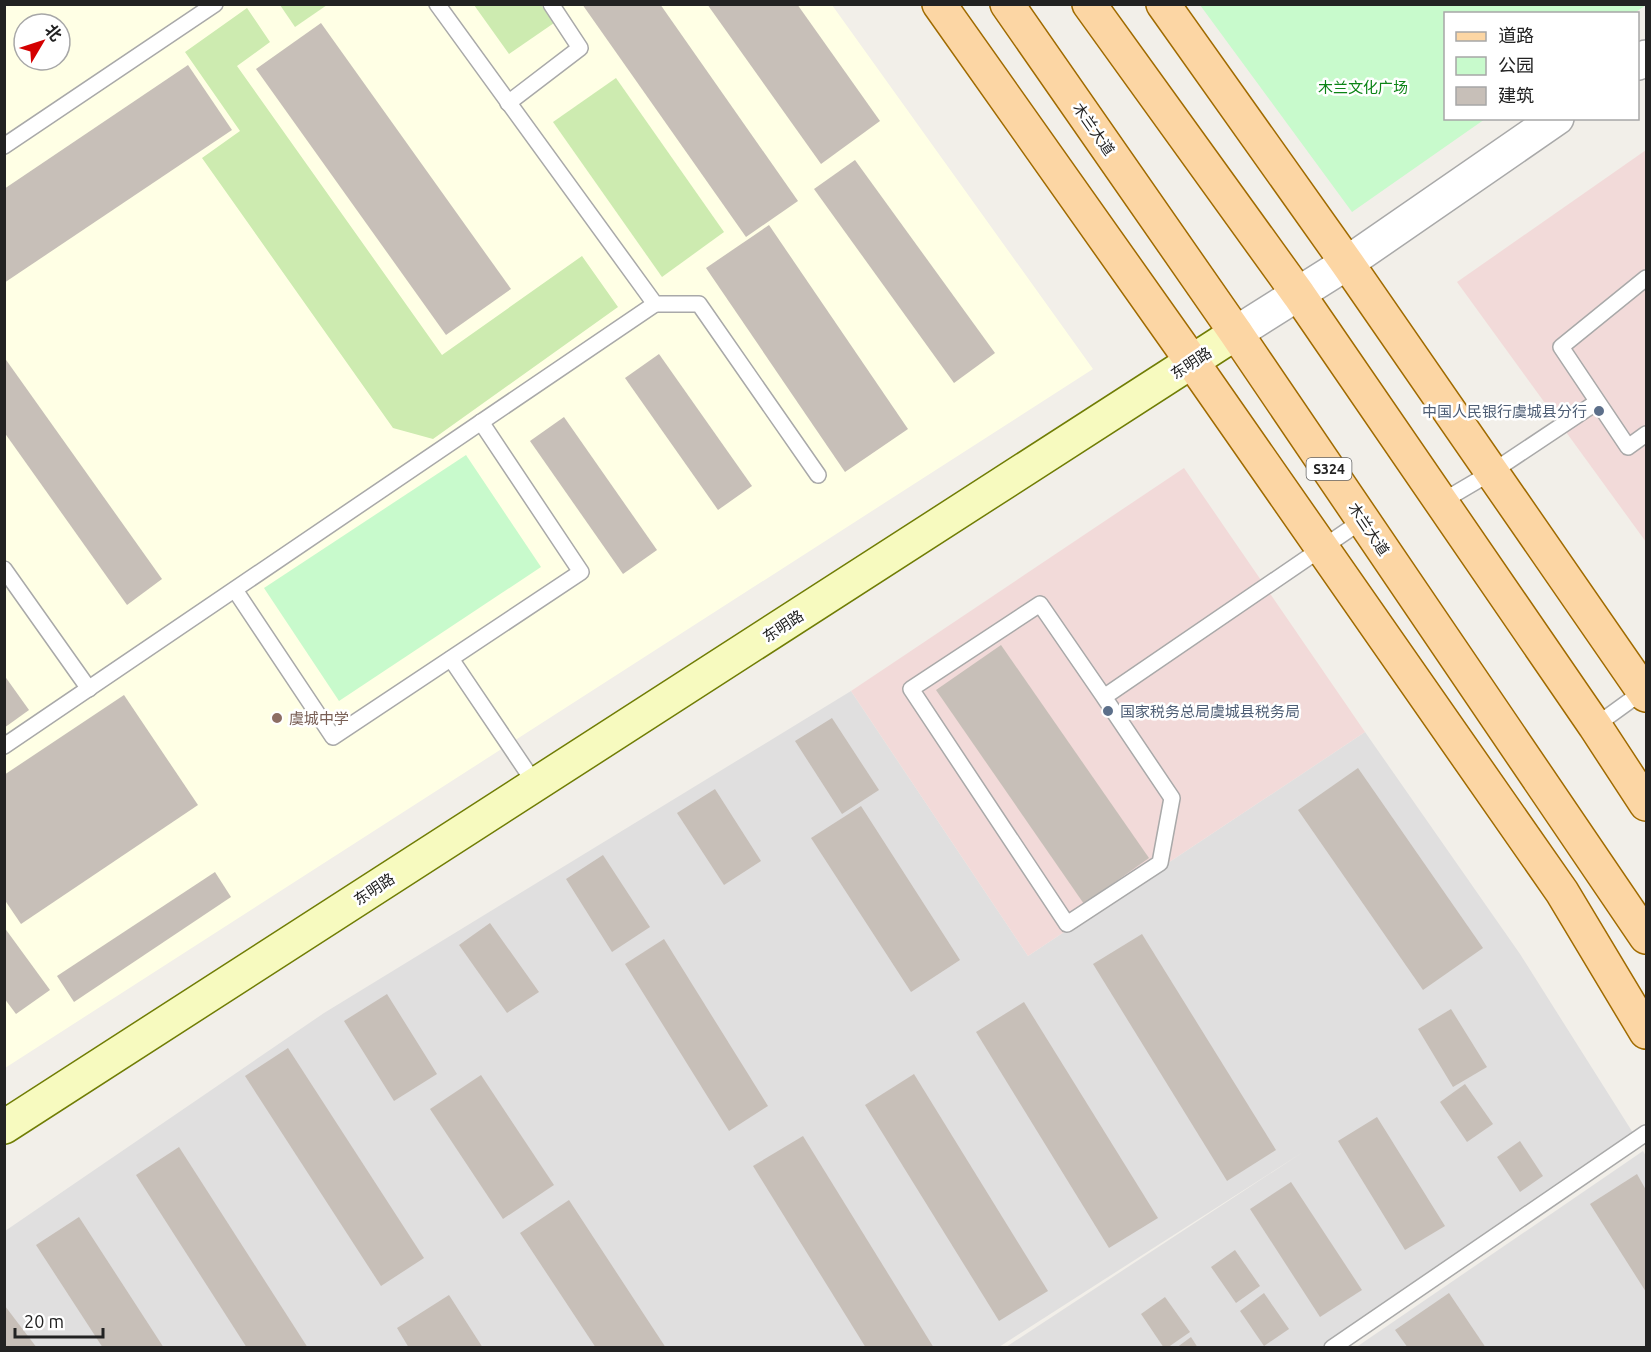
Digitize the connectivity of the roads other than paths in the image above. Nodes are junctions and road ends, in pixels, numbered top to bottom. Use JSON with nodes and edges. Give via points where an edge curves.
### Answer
{"nodes":[{"id":1,"x":215,"y":4,"type":"edge"},
{"id":2,"x":437,"y":4,"type":"edge"},
{"id":3,"x":551,"y":4,"type":"edge"},
{"id":4,"x":939,"y":4,"type":"edge"},
{"id":5,"x":1007,"y":4,"type":"edge"},
{"id":6,"x":1089,"y":4,"type":"edge"},
{"id":7,"x":1163,"y":4,"type":"edge"},
{"id":8,"x":508,"y":103,"type":"junction"},
{"id":9,"x":1554,"y":120,"type":"edge"},
{"id":10,"x":4,"y":146,"type":"edge"},
{"id":11,"x":1347,"y":263,"type":"junction"},
{"id":12,"x":1647,"y":278,"type":"edge"},
{"id":13,"x":1299,"y":295,"type":"junction"},
{"id":14,"x":655,"y":304,"type":"junction"},
{"id":15,"x":1236,"y":333,"type":"junction"},
{"id":16,"x":1193,"y":363,"type":"junction"},
{"id":17,"x":1597,"y":402,"type":"junction"},
{"id":18,"x":481,"y":422,"type":"junction"},
{"id":19,"x":1647,"y":434,"type":"edge"},
{"id":20,"x":1492,"y":472,"type":"junction"},
{"id":21,"x":818,"y":475,"type":"dead end"},
{"id":22,"x":1441,"y":502,"type":"junction"},
{"id":23,"x":1363,"y":520,"type":"junction"},
{"id":24,"x":1322,"y":547,"type":"junction"},
{"id":25,"x":4,"y":569,"type":"edge"},
{"id":26,"x":235,"y":590,"type":"junction"},
{"id":27,"x":451,"y":659,"type":"junction"},
{"id":28,"x":89,"y":689,"type":"junction"},
{"id":29,"x":1646,"y":692,"type":"edge"},
{"id":30,"x":1104,"y":697,"type":"junction"},
{"id":31,"x":1595,"y":726,"type":"junction"},
{"id":32,"x":4,"y":746,"type":"edge"},
{"id":33,"x":536,"y":785,"type":"junction"},
{"id":34,"x":1647,"y":804,"type":"edge"},
{"id":35,"x":1647,"y":937,"type":"edge"},
{"id":36,"x":1647,"y":1032,"type":"edge"},
{"id":37,"x":4,"y":1127,"type":"edge"},
{"id":38,"x":1647,"y":1133,"type":"edge"},
{"id":39,"x":1332,"y":1347,"type":"edge"}],
"edges":[{"from":1,"to":10,"type":"lane"},
{"from":2,"to":8,"type":"lane"},
{"from":3,"to":8,"type":"lane","via":[[580,48]]},
{"from":4,"to":16,"type":"main road"},
{"from":5,"to":15,"type":"main road","name":"木兰大道","number":"S324"},
{"from":6,"to":13,"type":"main road"},
{"from":7,"to":11,"type":"main road"},
{"from":8,"to":14,"type":"lane"},
{"from":9,"to":11,"type":"street","name":"东明路"},
{"from":11,"to":13,"type":"street","name":"东明路"},
{"from":11,"to":20,"type":"main road"},
{"from":12,"to":17,"type":"lane","via":[[1561,347]]},
{"from":13,"to":15,"type":"street","name":"东明路"},
{"from":13,"to":22,"type":"main road"},
{"from":14,"to":18,"type":"lane"},
{"from":14,"to":21,"type":"lane","via":[[699,304]]},
{"from":15,"to":16,"type":"main road","name":"东明路"},
{"from":15,"to":23,"type":"main road","name":"木兰大道","number":"S324"},
{"from":16,"to":24,"type":"main road"},
{"from":16,"to":33,"type":"main road","name":"东明路"},
{"from":17,"to":19,"type":"lane","via":[[1628,447]]},
{"from":17,"to":20,"type":"lane"},
{"from":18,"to":26,"type":"lane"},
{"from":18,"to":27,"type":"lane","via":[[581,572]]},
{"from":20,"to":22,"type":"lane"},
{"from":20,"to":29,"type":"main road"},
{"from":22,"to":31,"type":"main road"},
{"from":23,"to":24,"type":"lane"},
{"from":23,"to":35,"type":"main road","name":"木兰大道","number":"S324"},
{"from":24,"to":30,"type":"lane"},
{"from":24,"to":36,"type":"main road","via":[[1562,892]]},
{"from":25,"to":28,"type":"lane"},
{"from":26,"to":27,"type":"lane","via":[[333,737]]},
{"from":26,"to":28,"type":"lane"},
{"from":27,"to":33,"type":"lane"},
{"from":28,"to":32,"type":"lane"},
{"from":29,"to":31,"type":"lane"},
{"from":30,"to":30,"type":"lane","via":[[1040,604],[911,689],[1067,924],[1160,863],[1172,798]]},
{"from":31,"to":34,"type":"main road"},
{"from":33,"to":37,"type":"main road","name":"东明路"},
{"from":38,"to":39,"type":"lane"}]}
